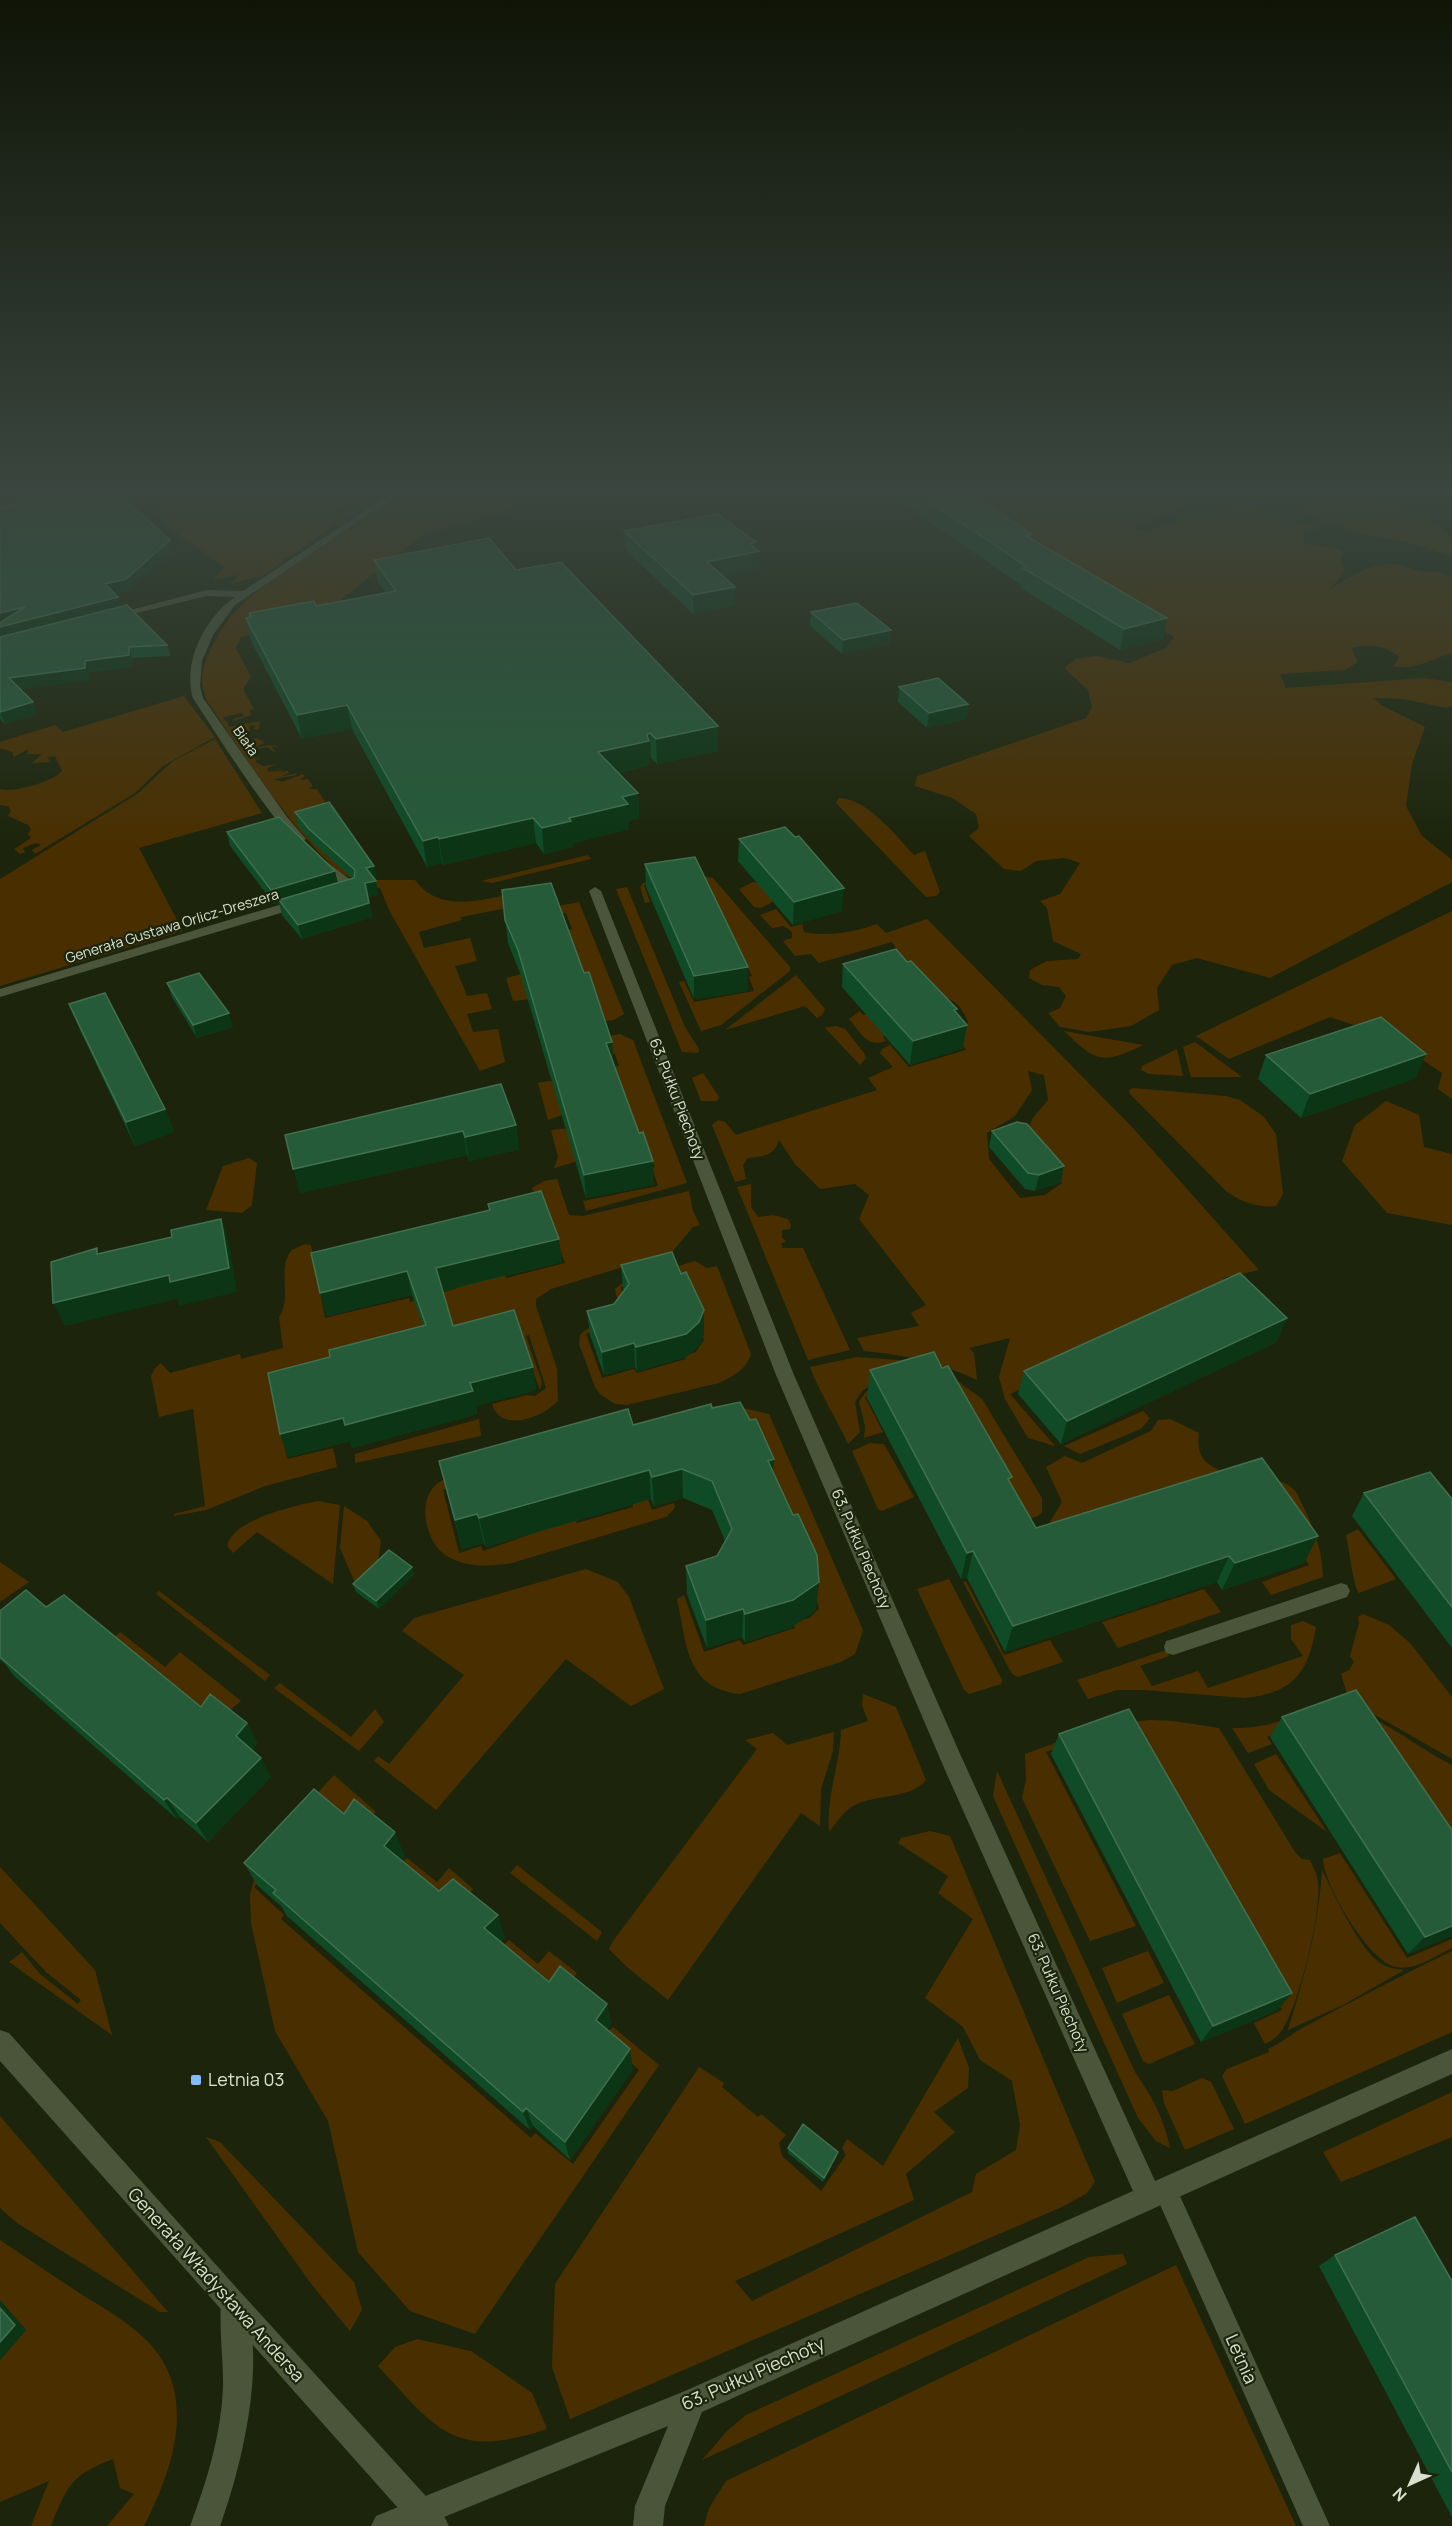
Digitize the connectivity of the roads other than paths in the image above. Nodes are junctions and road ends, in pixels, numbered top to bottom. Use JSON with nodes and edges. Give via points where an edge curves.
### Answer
{"nodes":[{"id":1,"x":133,"y":611,"type":"edge"},
{"id":2,"x":226,"y":611,"type":"edge"},
{"id":3,"x":100,"y":619,"type":"edge"},
{"id":4,"x":346,"y":889,"type":"edge"},
{"id":5,"x":595,"y":891,"type":"dead end"},
{"id":6,"x":319,"y":897,"type":"edge"},
{"id":7,"x":0,"y":993,"type":"edge"},
{"id":8,"x":1341,"y":1591,"type":"dead end"},
{"id":9,"x":1173,"y":1647,"type":"dead end"},
{"id":10,"x":0,"y":2042,"type":"edge"},
{"id":11,"x":1452,"y":2061,"type":"edge"},
{"id":12,"x":1158,"y":2194,"type":"junction"},
{"id":13,"x":233,"y":2305,"type":"junction"},
{"id":14,"x":692,"y":2402,"type":"junction"},
{"id":15,"x":427,"y":2518,"type":"edge"},
{"id":16,"x":205,"y":2526,"type":"edge"},
{"id":17,"x":386,"y":2526,"type":"edge"},
{"id":18,"x":648,"y":2526,"type":"edge"},
{"id":19,"x":1317,"y":2526,"type":"edge"}],
"edges":[{"from":1,"to":3,"type":"street"},
{"from":2,"to":4,"type":"street","name":"Biała","via":[[202,650],[193,686],[283,820]]},
{"from":5,"to":12,"type":"street","name":"63. Pułku Piechoty","via":[[785,1375],[953,1763]]},
{"from":6,"to":7,"type":"street","name":"Generała Gustawa Orlicz-Dreszera"},
{"from":8,"to":9,"type":"lane"},
{"from":10,"to":13,"type":"street","name":"Generała Władysława Andersa"},
{"from":11,"to":12,"type":"street","name":"63. Pułku Piechoty"},
{"from":12,"to":14,"type":"street","name":"63. Pułku Piechoty"},
{"from":12,"to":19,"type":"lane","name":"Letnia"},
{"from":13,"to":15,"type":"street","name":"Generała Władysława Andersa"},
{"from":13,"to":16,"type":"street","via":[[240,2346],[240,2382],[222,2474]]},
{"from":14,"to":15,"type":"street","name":"63. Pułku Piechoty"},
{"from":14,"to":18,"type":"street","via":[[650,2506]]},
{"from":15,"to":17,"type":"street","name":"63. Pułku Piechoty"}]}
